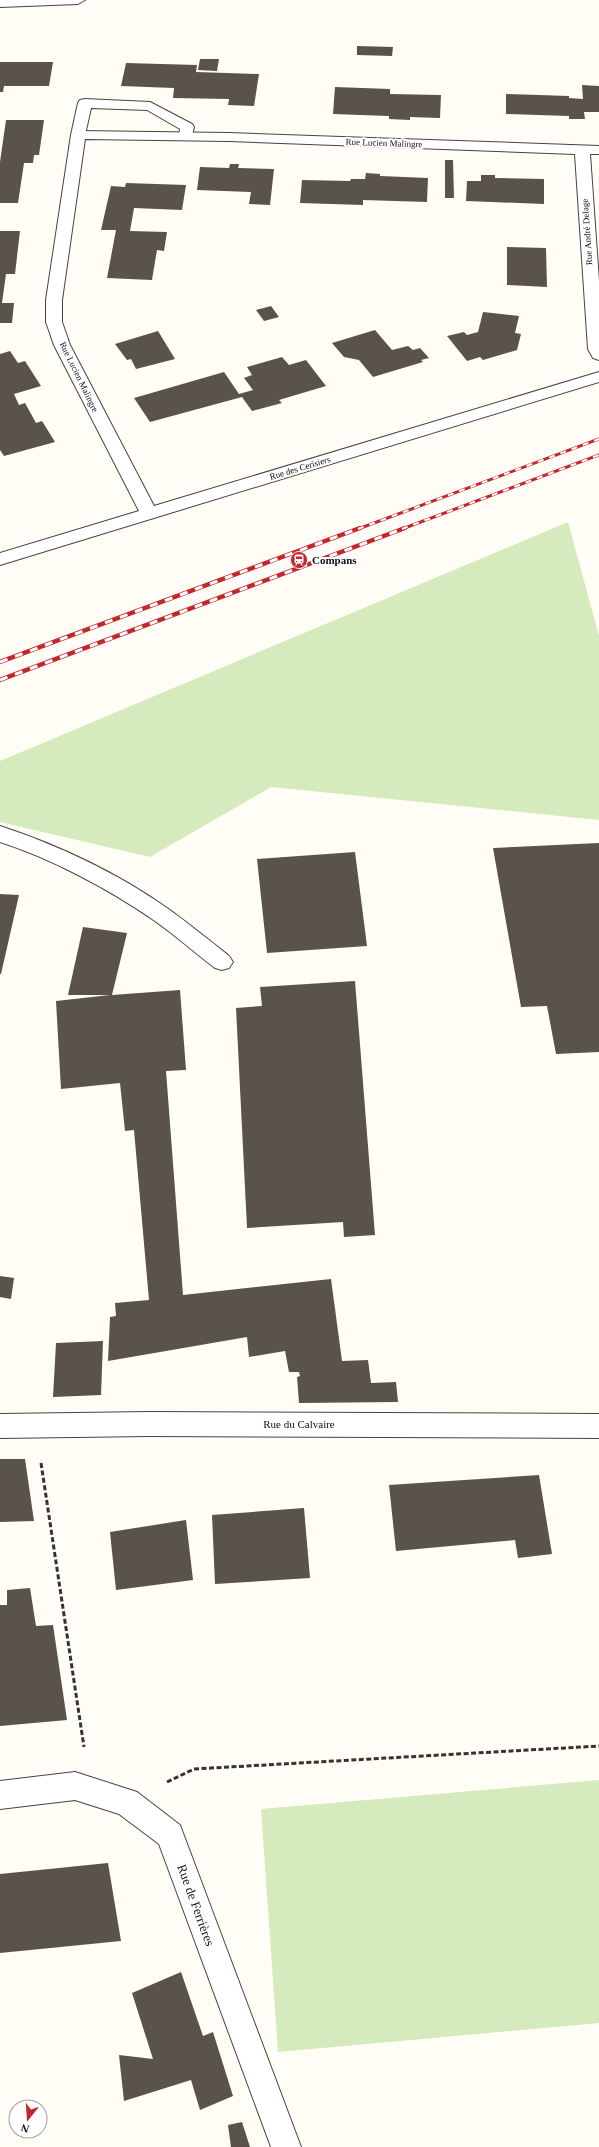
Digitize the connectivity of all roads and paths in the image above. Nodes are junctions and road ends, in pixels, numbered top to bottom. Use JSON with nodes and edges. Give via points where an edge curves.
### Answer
{"nodes":[{"id":1,"x":78,"y":0,"type":"edge"},
{"id":2,"x":0,"y":3,"type":"edge"},
{"id":3,"x":78,"y":135,"type":"junction"},
{"id":4,"x":186,"y":136,"type":"junction"},
{"id":5,"x":582,"y":150,"type":"junction"},
{"id":6,"x":599,"y":150,"type":"edge"},
{"id":7,"x":599,"y":355,"type":"edge"},
{"id":8,"x":599,"y":377,"type":"edge"},
{"id":9,"x":149,"y":514,"type":"junction"},
{"id":10,"x":0,"y":559,"type":"edge"},
{"id":11,"x":0,"y":834,"type":"edge"},
{"id":12,"x":222,"y":962,"type":"dead end"},
{"id":13,"x":0,"y":1426,"type":"edge"},
{"id":14,"x":35,"y":1426,"type":"junction"},
{"id":15,"x":599,"y":1426,"type":"edge"},
{"id":16,"x":599,"y":1746,"type":"edge"},
{"id":17,"x":90,"y":1791,"type":"junction"},
{"id":18,"x":0,"y":1795,"type":"edge"},
{"id":19,"x":127,"y":1802,"type":"junction"},
{"id":20,"x":286,"y":2147,"type":"edge"}],
"edges":[{"from":1,"to":2,"type":"street"},
{"from":3,"to":4,"type":"street","name":"Rue Lucien Malingre"},
{"from":3,"to":4,"type":"street","name":"Rue Lucien Malingre","via":[[85,103],[150,106],[187,127]]},
{"from":3,"to":9,"type":"street","name":"Rue Lucien Malingre","via":[[54,300],[54,322],[62,345]]},
{"from":4,"to":5,"type":"street","name":"Rue Lucien Malingre"},
{"from":5,"to":6,"type":"street"},
{"from":5,"to":7,"type":"street","name":"Rue André Delage","via":[[596,349]]},
{"from":8,"to":9,"type":"street","name":"Rue des Cerisiers"},
{"from":9,"to":10,"type":"street","name":"Rue des Cerisiers"},
{"from":11,"to":12,"type":"street","via":[[37,846],[93,874],[159,913]]},
{"from":13,"to":14,"type":"street","name":"Rue du Calvaire"},
{"from":14,"to":15,"type":"street","name":"Rue du Calvaire"},
{"from":14,"to":17,"type":"path"},
{"from":16,"to":19,"type":"path","via":[[194,1769]]},
{"from":17,"to":18,"type":"street","name":"Rue de Ferrières","via":[[75,1786]]},
{"from":17,"to":19,"type":"street","name":"Rue de Ferrières"},
{"from":19,"to":20,"type":"street","name":"Rue de Ferrières","via":[[170,1835]]}]}
